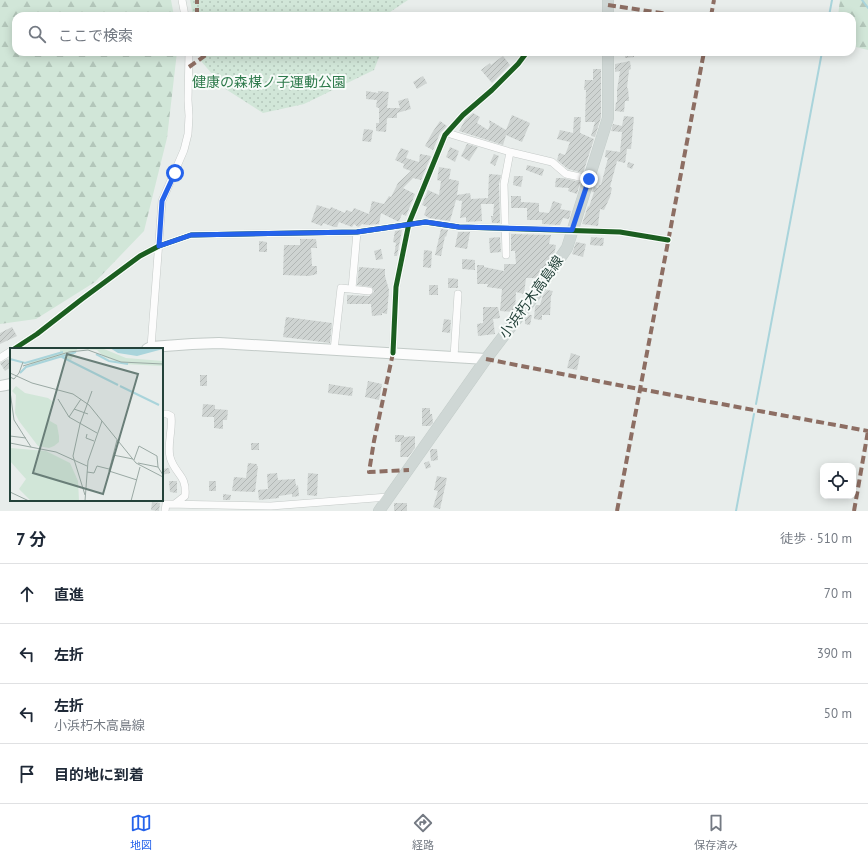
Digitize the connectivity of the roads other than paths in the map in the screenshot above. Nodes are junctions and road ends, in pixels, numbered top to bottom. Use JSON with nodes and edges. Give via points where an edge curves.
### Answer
{"nodes":[{"id":1,"x":182,"y":0,"type":"edge"},
{"id":2,"x":608,"y":0,"type":"edge"},
{"id":3,"x":184,"y":12,"type":"edge"},
{"id":4,"x":608,"y":12,"type":"edge"},
{"id":5,"x":189,"y":56,"type":"edge"},
{"id":6,"x":524,"y":56,"type":"edge"},
{"id":7,"x":608,"y":56,"type":"edge"},
{"id":8,"x":447,"y":133,"type":"junction"},
{"id":9,"x":510,"y":152,"type":"junction"},
{"id":10,"x":589,"y":179,"type":"junction"},
{"id":11,"x":409,"y":223,"type":"junction"},
{"id":12,"x":505,"y":228,"type":"junction"},
{"id":13,"x":572,"y":230,"type":"junction"},
{"id":14,"x":357,"y":232,"type":"junction"},
{"id":15,"x":668,"y":240,"type":"dead end"},
{"id":16,"x":159,"y":246,"type":"junction"},
{"id":17,"x":506,"y":255,"type":"dead end"},
{"id":18,"x":352,"y":289,"type":"junction"},
{"id":19,"x":369,"y":291,"type":"dead end"},
{"id":20,"x":458,"y":294,"type":"dead end"},
{"id":21,"x":15,"y":348,"type":"edge"},
{"id":22,"x":149,"y":348,"type":"edge"},
{"id":23,"x":334,"y":350,"type":"junction"},
{"id":24,"x":10,"y":351,"type":"edge"},
{"id":25,"x":393,"y":353,"type":"junction"},
{"id":26,"x":454,"y":357,"type":"junction"},
{"id":27,"x":0,"y":358,"type":"edge"},
{"id":28,"x":486,"y":359,"type":"junction"},
{"id":29,"x":10,"y":384,"type":"edge"},
{"id":30,"x":0,"y":386,"type":"edge"},
{"id":31,"x":163,"y":414,"type":"edge"},
{"id":32,"x":388,"y":497,"type":"junction"},
{"id":33,"x":176,"y":503,"type":"junction"},
{"id":34,"x":278,"y":508,"type":"edge"},
{"id":35,"x":165,"y":511,"type":"edge"},
{"id":36,"x":379,"y":511,"type":"edge"}],
"edges":[{"from":1,"to":3,"type":"street"},
{"from":2,"to":4,"type":"main road"},
{"from":5,"to":16,"type":"street","via":[[188,134],[184,150],[162,201]]},
{"from":6,"to":8,"type":"street"},
{"from":7,"to":10,"type":"main road","name":"小浜朽木高島線","via":[[608,118]]},
{"from":8,"to":9,"type":"street"},
{"from":8,"to":11,"type":"street"},
{"from":9,"to":10,"type":"street","via":[[552,162],[566,174]]},
{"from":9,"to":12,"type":"street","via":[[504,184]]},
{"from":10,"to":13,"type":"main road","name":"小浜朽木高島線"},
{"from":11,"to":12,"type":"street"},
{"from":11,"to":14,"type":"street"},
{"from":11,"to":25,"type":"street","via":[[396,287]]},
{"from":12,"to":13,"type":"street"},
{"from":12,"to":17,"type":"street"},
{"from":13,"to":15,"type":"street","via":[[620,232]]},
{"from":13,"to":28,"type":"main road","name":"小浜朽木高島線","via":[[567,248]]},
{"from":14,"to":16,"type":"street","via":[[191,235]]},
{"from":14,"to":18,"type":"street"},
{"from":16,"to":21,"type":"street","via":[[140,256]]},
{"from":16,"to":22,"type":"street"},
{"from":18,"to":19,"type":"street"},
{"from":18,"to":23,"type":"street","via":[[340,288]]},
{"from":20,"to":26,"type":"street"},
{"from":22,"to":23,"type":"main road","via":[[219,343]]},
{"from":23,"to":25,"type":"main road"},
{"from":24,"to":27,"type":"street"},
{"from":25,"to":26,"type":"main road"},
{"from":26,"to":28,"type":"main road"},
{"from":28,"to":32,"type":"main road","name":"小浜朽木高島線"},
{"from":29,"to":30,"type":"main road"},
{"from":31,"to":33,"type":"street","via":[[171,416],[170,455],[173,466],[183,476],[186,487],[185,496]]},
{"from":32,"to":34,"type":"street"},
{"from":32,"to":36,"type":"main road","name":"小浜朽木高島線"},
{"from":33,"to":34,"type":"street"},
{"from":33,"to":35,"type":"street","via":[[166,504]]}]}
